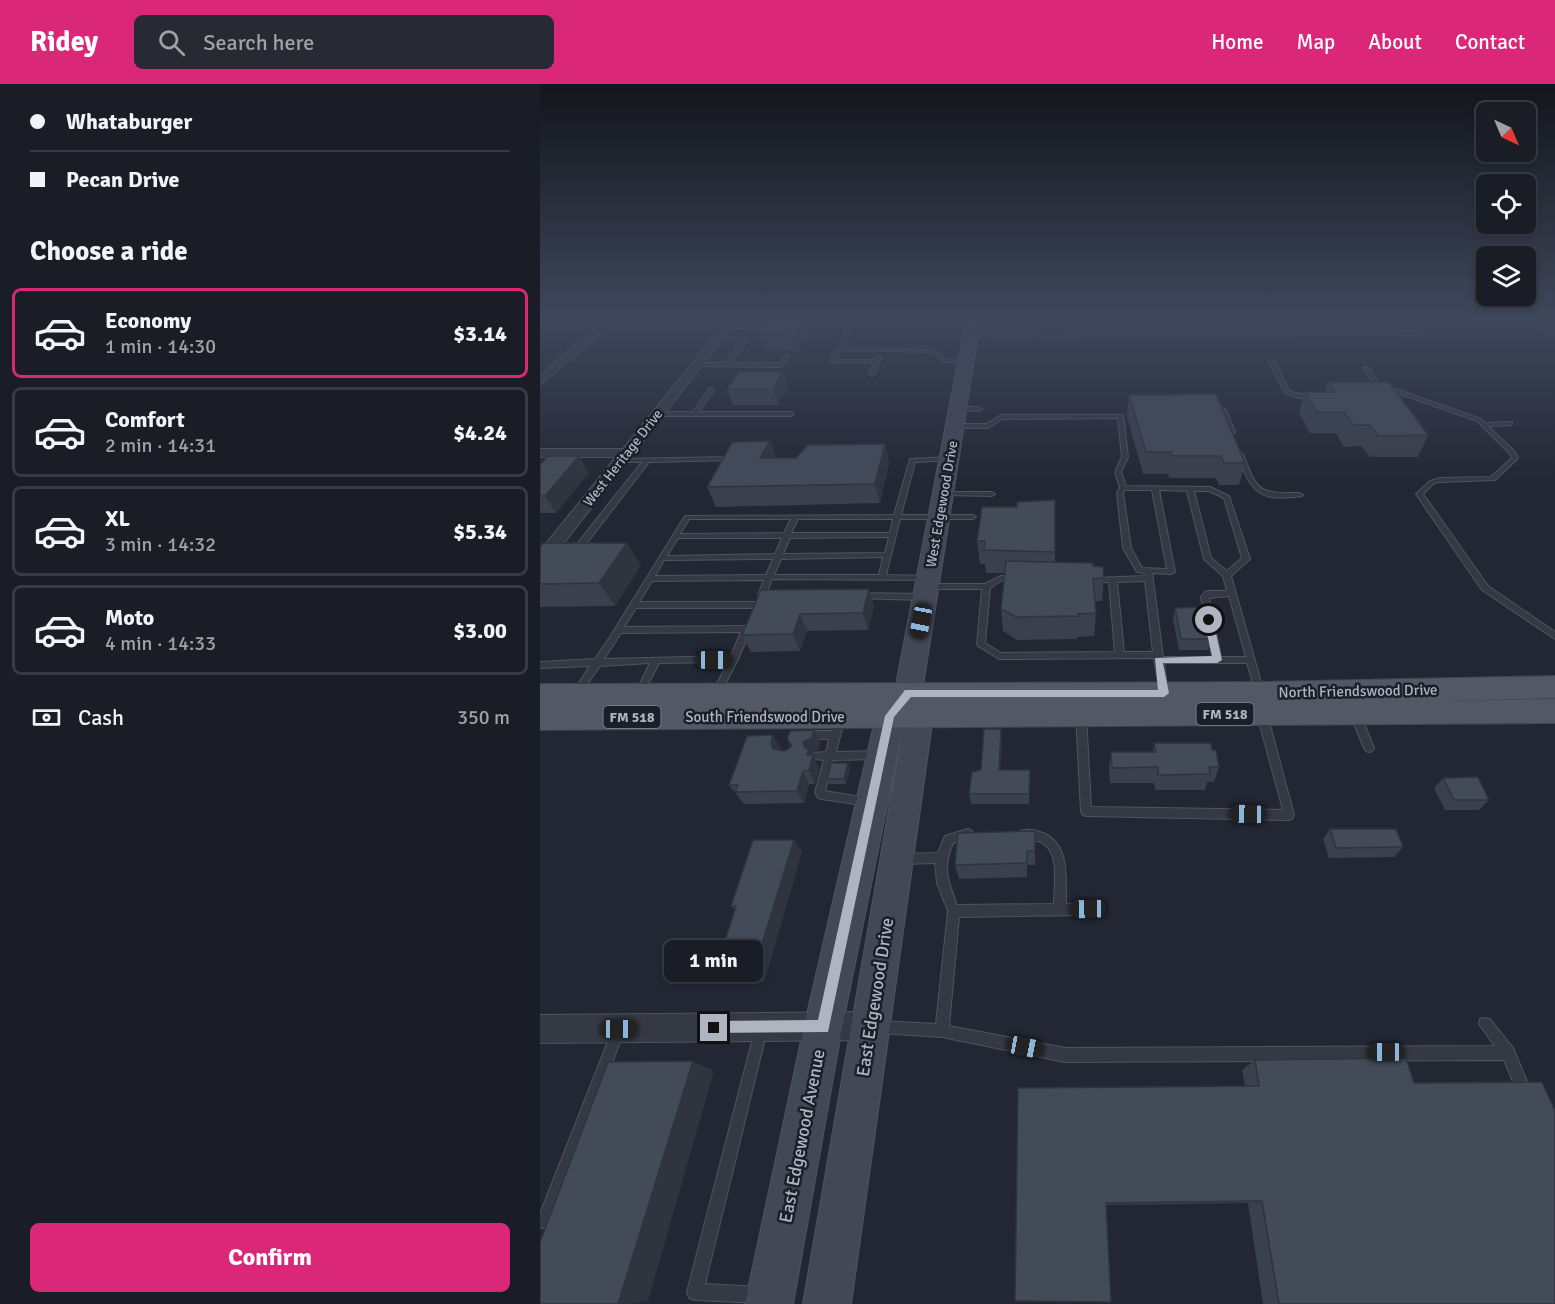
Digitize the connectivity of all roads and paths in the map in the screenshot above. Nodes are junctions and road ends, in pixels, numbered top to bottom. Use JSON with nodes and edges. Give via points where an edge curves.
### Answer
{"nodes":[{"id":1,"x":551,"y":372,"type":"edge"},
{"id":2,"x":691,"y":372,"type":"edge"},
{"id":3,"x":964,"y":372,"type":"edge"},
{"id":4,"x":1277,"y":372,"type":"edge"},
{"id":5,"x":1369,"y":372,"type":"edge"},
{"id":6,"x":540,"y":382,"type":"edge"},
{"id":7,"x":711,"y":390,"type":"dead end"},
{"id":8,"x":1319,"y":396,"type":"edge"},
{"id":9,"x":979,"y":409,"type":"dead end"},
{"id":10,"x":1223,"y":410,"type":"edge"},
{"id":11,"x":658,"y":414,"type":"junction"},
{"id":12,"x":695,"y":414,"type":"junction"},
{"id":13,"x":791,"y":414,"type":"dead end"},
{"id":14,"x":957,"y":417,"type":"junction"},
{"id":15,"x":1510,"y":423,"type":"dead end"},
{"id":16,"x":1486,"y":424,"type":"junction"},
{"id":17,"x":1234,"y":436,"type":"edge"},
{"id":18,"x":1237,"y":446,"type":"edge"},
{"id":19,"x":540,"y":453,"type":"edge"},
{"id":20,"x":624,"y":457,"type":"junction"},
{"id":21,"x":740,"y":459,"type":"edge"},
{"id":22,"x":951,"y":459,"type":"junction"},
{"id":23,"x":647,"y":460,"type":"junction"},
{"id":24,"x":1123,"y":488,"type":"junction"},
{"id":25,"x":1155,"y":489,"type":"junction"},
{"id":26,"x":1190,"y":489,"type":"junction"},
{"id":27,"x":945,"y":494,"type":"junction"},
{"id":28,"x":992,"y":494,"type":"dead end"},
{"id":29,"x":1300,"y":495,"type":"dead end"},
{"id":30,"x":898,"y":516,"type":"junction"},
{"id":31,"x":795,"y":517,"type":"junction"},
{"id":32,"x":941,"y":517,"type":"junction"},
{"id":33,"x":973,"y":517,"type":"dead end"},
{"id":34,"x":787,"y":535,"type":"junction"},
{"id":35,"x":893,"y":535,"type":"junction"},
{"id":36,"x":676,"y":536,"type":"junction"},
{"id":37,"x":550,"y":554,"type":"edge"},
{"id":38,"x":888,"y":555,"type":"junction"},
{"id":39,"x":778,"y":556,"type":"junction"},
{"id":40,"x":663,"y":558,"type":"junction"},
{"id":41,"x":1147,"y":575,"type":"junction"},
{"id":42,"x":1227,"y":575,"type":"junction"},
{"id":43,"x":769,"y":577,"type":"junction"},
{"id":44,"x":882,"y":577,"type":"junction"},
{"id":45,"x":1024,"y":578,"type":"edge"},
{"id":46,"x":649,"y":579,"type":"junction"},
{"id":47,"x":1079,"y":579,"type":"edge"},
{"id":48,"x":1113,"y":580,"type":"junction"},
{"id":49,"x":927,"y":587,"type":"junction"},
{"id":50,"x":986,"y":587,"type":"junction"},
{"id":51,"x":1232,"y":592,"type":"junction"},
{"id":52,"x":762,"y":595,"type":"junction"},
{"id":53,"x":773,"y":595,"type":"edge"},
{"id":54,"x":844,"y":596,"type":"edge"},
{"id":55,"x":634,"y":605,"type":"junction"},
{"id":56,"x":752,"y":617,"type":"junction"},
{"id":57,"x":619,"y":630,"type":"junction"},
{"id":58,"x":1555,"y":636,"type":"edge"},
{"id":59,"x":1120,"y":655,"type":"junction"},
{"id":60,"x":1158,"y":657,"type":"junction"},
{"id":61,"x":734,"y":659,"type":"junction"},
{"id":62,"x":656,"y":660,"type":"junction"},
{"id":63,"x":1217,"y":660,"type":"junction"},
{"id":64,"x":1251,"y":660,"type":"junction"},
{"id":65,"x":598,"y":663,"type":"junction"},
{"id":66,"x":540,"y":665,"type":"edge"},
{"id":67,"x":1555,"y":687,"type":"edge"},
{"id":68,"x":1164,"y":693,"type":"junction"},
{"id":69,"x":716,"y":694,"type":"junction"},
{"id":70,"x":576,"y":695,"type":"junction"},
{"id":71,"x":540,"y":696,"type":"edge"},
{"id":72,"x":1261,"y":703,"type":"junction"},
{"id":73,"x":631,"y":706,"type":"junction"},
{"id":74,"x":906,"y":708,"type":"junction"},
{"id":75,"x":1555,"y":711,"type":"edge"},
{"id":76,"x":1355,"y":714,"type":"junction"},
{"id":77,"x":1081,"y":715,"type":"junction"},
{"id":78,"x":540,"y":717,"type":"edge"},
{"id":79,"x":837,"y":726,"type":"junction"},
{"id":80,"x":1369,"y":748,"type":"dead end"},
{"id":81,"x":881,"y":755,"type":"junction"},
{"id":82,"x":816,"y":756,"type":"dead end"},
{"id":83,"x":828,"y":756,"type":"junction"},
{"id":84,"x":871,"y":802,"type":"junction"},
{"id":85,"x":981,"y":834,"type":"edge"},
{"id":86,"x":1014,"y":834,"type":"edge"},
{"id":87,"x":939,"y":858,"type":"junction"},
{"id":88,"x":897,"y":860,"type":"junction"},
{"id":89,"x":1088,"y":909,"type":"dead end"},
{"id":90,"x":1060,"y":910,"type":"junction"},
{"id":91,"x":954,"y":911,"type":"junction"},
{"id":92,"x":1485,"y":1024,"type":"dead end"},
{"id":93,"x":869,"y":1026,"type":"junction"},
{"id":94,"x":823,"y":1027,"type":"junction"},
{"id":95,"x":762,"y":1028,"type":"junction"},
{"id":96,"x":540,"y":1029,"type":"edge"},
{"id":97,"x":619,"y":1029,"type":"junction"},
{"id":98,"x":942,"y":1031,"type":"junction"},
{"id":99,"x":1508,"y":1053,"type":"junction"},
{"id":100,"x":1531,"y":1107,"type":"edge"},
{"id":101,"x":545,"y":1221,"type":"edge"},
{"id":102,"x":769,"y":1300,"type":"edge"},
{"id":103,"x":827,"y":1304,"type":"edge"}],
"edges":[{"from":1,"to":6,"type":"street"},
{"from":2,"to":11,"type":"street","name":"West Heritage Drive"},
{"from":3,"to":14,"type":"main road","name":"West Edgewood Drive"},
{"from":4,"to":8,"type":"lane","via":[[1287,392]]},
{"from":5,"to":16,"type":"lane","via":[[1377,384]]},
{"from":7,"to":12,"type":"lane"},
{"from":9,"to":14,"type":"lane"},
{"from":10,"to":17,"type":"lane"},
{"from":11,"to":12,"type":"lane"},
{"from":11,"to":20,"type":"street","name":"West Heritage Drive"},
{"from":12,"to":13,"type":"lane"},
{"from":14,"to":22,"type":"main road","name":"West Edgewood Drive"},
{"from":14,"to":24,"type":"lane","via":[[988,426],[1001,417],[1121,416],[1125,457],[1118,472]]},
{"from":15,"to":16,"type":"lane"},
{"from":16,"to":58,"type":"lane","via":[[1515,458],[1499,476],[1440,480],[1419,494],[1485,588]]},
{"from":18,"to":29,"type":"lane","via":[[1258,492]]},
{"from":19,"to":20,"type":"street"},
{"from":20,"to":23,"type":"lane"},
{"from":20,"to":37,"type":"street","name":"West Heritage Drive"},
{"from":21,"to":23,"type":"lane"},
{"from":22,"to":27,"type":"main road","name":"West Edgewood Drive"},
{"from":22,"to":30,"type":"lane","via":[[912,460]]},
{"from":23,"to":37,"type":"lane","via":[[580,546]]},
{"from":24,"to":25,"type":"lane"},
{"from":24,"to":41,"type":"lane","via":[[1120,493],[1127,548]]},
{"from":25,"to":26,"type":"lane"},
{"from":25,"to":41,"type":"lane","via":[[1171,572]]},
{"from":26,"to":42,"type":"lane","via":[[1208,559]]},
{"from":26,"to":42,"type":"lane","via":[[1216,490],[1227,497],[1246,559]]},
{"from":27,"to":28,"type":"lane"},
{"from":27,"to":32,"type":"main road","name":"West Edgewood Drive"},
{"from":30,"to":31,"type":"lane"},
{"from":30,"to":32,"type":"lane"},
{"from":30,"to":35,"type":"lane"},
{"from":31,"to":34,"type":"lane"},
{"from":31,"to":36,"type":"lane","via":[[687,517]]},
{"from":32,"to":33,"type":"lane"},
{"from":32,"to":49,"type":"main road","name":"West Edgewood Drive"},
{"from":34,"to":35,"type":"lane"},
{"from":34,"to":36,"type":"lane"},
{"from":34,"to":39,"type":"lane"},
{"from":35,"to":38,"type":"lane"},
{"from":36,"to":40,"type":"lane"},
{"from":38,"to":39,"type":"lane"},
{"from":38,"to":44,"type":"lane"},
{"from":39,"to":40,"type":"lane"},
{"from":39,"to":43,"type":"lane"},
{"from":40,"to":46,"type":"lane"},
{"from":41,"to":48,"type":"lane"},
{"from":41,"to":60,"type":"lane"},
{"from":42,"to":51,"type":"lane"},
{"from":43,"to":44,"type":"lane"},
{"from":43,"to":46,"type":"lane"},
{"from":43,"to":52,"type":"lane"},
{"from":44,"to":49,"type":"lane"},
{"from":45,"to":50,"type":"lane","via":[[1001,578]]},
{"from":46,"to":55,"type":"lane"},
{"from":47,"to":48,"type":"lane"},
{"from":48,"to":59,"type":"lane"},
{"from":49,"to":50,"type":"lane"},
{"from":49,"to":54,"type":"lane"},
{"from":49,"to":74,"type":"main road","name":"West Edgewood Drive"},
{"from":50,"to":59,"type":"lane","via":[[981,644],[999,656]]},
{"from":51,"to":63,"type":"lane","via":[[1205,597]]},
{"from":51,"to":64,"type":"lane"},
{"from":52,"to":53,"type":"lane"},
{"from":52,"to":56,"type":"lane"},
{"from":55,"to":56,"type":"lane"},
{"from":55,"to":57,"type":"lane"},
{"from":56,"to":57,"type":"lane"},
{"from":56,"to":61,"type":"lane"},
{"from":57,"to":65,"type":"lane"},
{"from":59,"to":60,"type":"lane"},
{"from":60,"to":63,"type":"lane"},
{"from":60,"to":68,"type":"lane"},
{"from":61,"to":62,"type":"lane"},
{"from":61,"to":69,"type":"lane"},
{"from":62,"to":65,"type":"lane"},
{"from":62,"to":73,"type":"lane"},
{"from":63,"to":64,"type":"lane"},
{"from":64,"to":72,"type":"lane"},
{"from":65,"to":66,"type":"lane"},
{"from":65,"to":70,"type":"lane"},
{"from":67,"to":72,"type":"main road","name":"North Friendswood Drive","number":"FM 518"},
{"from":68,"to":72,"type":"main road","name":"North Friendswood Drive","number":"FM 518"},
{"from":68,"to":74,"type":"main road","name":"North Friendswood Drive","number":"FM 518"},
{"from":69,"to":73,"type":"main road","name":"South Friendswood Drive","number":"FM 518"},
{"from":69,"to":74,"type":"main road","name":"South Friendswood Drive","number":"FM 518"},
{"from":70,"to":71,"type":"main road","name":"South Friendswood Drive","number":"FM 518"},
{"from":70,"to":73,"type":"main road","name":"South Friendswood Drive","number":"FM 518"},
{"from":72,"to":76,"type":"main road","name":"North Friendswood Drive","number":"FM 518"},
{"from":72,"to":77,"type":"main road","name":"North Friendswood Drive","number":"FM 518"},
{"from":72,"to":77,"type":"lane","via":[[1289,814],[1086,811]]},
{"from":73,"to":78,"type":"main road","name":"South Friendswood Drive","number":"FM 518"},
{"from":73,"to":79,"type":"main road","name":"South Friendswood Drive","number":"FM 518","via":[[797,717]]},
{"from":74,"to":77,"type":"main road","name":"North Friendswood Drive","number":"FM 518"},
{"from":74,"to":79,"type":"main road","name":"South Friendswood Drive","number":"FM 518"},
{"from":74,"to":81,"type":"main road","name":"East Edgewood Avenue"},
{"from":74,"to":88,"type":"main road","name":"East Edgewood Drive"},
{"from":75,"to":76,"type":"main road","name":"North Friendswood Drive","number":"FM 518"},
{"from":76,"to":80,"type":"lane"},
{"from":79,"to":83,"type":"lane"},
{"from":81,"to":83,"type":"lane"},
{"from":81,"to":84,"type":"main road","name":"East Edgewood Avenue"},
{"from":82,"to":83,"type":"lane"},
{"from":83,"to":84,"type":"lane","via":[[820,786],[822,795]]},
{"from":84,"to":94,"type":"main road","name":"East Edgewood Avenue"},
{"from":85,"to":87,"type":"lane","via":[[960,834],[949,839]]},
{"from":86,"to":90,"type":"lane","via":[[1036,834],[1054,844]]},
{"from":87,"to":88,"type":"lane"},
{"from":87,"to":91,"type":"lane","via":[[941,882]]},
{"from":88,"to":93,"type":"main road","name":"East Edgewood Drive"},
{"from":89,"to":90,"type":"lane"},
{"from":90,"to":91,"type":"lane"},
{"from":91,"to":98,"type":"lane"},
{"from":92,"to":99,"type":"lane"},
{"from":93,"to":94,"type":"street"},
{"from":93,"to":98,"type":"lane"},
{"from":93,"to":103,"type":"main road","name":"East Edgewood Drive"},
{"from":94,"to":95,"type":"street"},
{"from":94,"to":102,"type":"main road","name":"East Edgewood Avenue"},
{"from":95,"to":97,"type":"street"},
{"from":95,"to":102,"type":"lane","via":[[695,1292]]},
{"from":96,"to":97,"type":"street"},
{"from":97,"to":101,"type":"lane"},
{"from":98,"to":99,"type":"lane","via":[[1065,1055]]},
{"from":99,"to":100,"type":"lane"}]}
